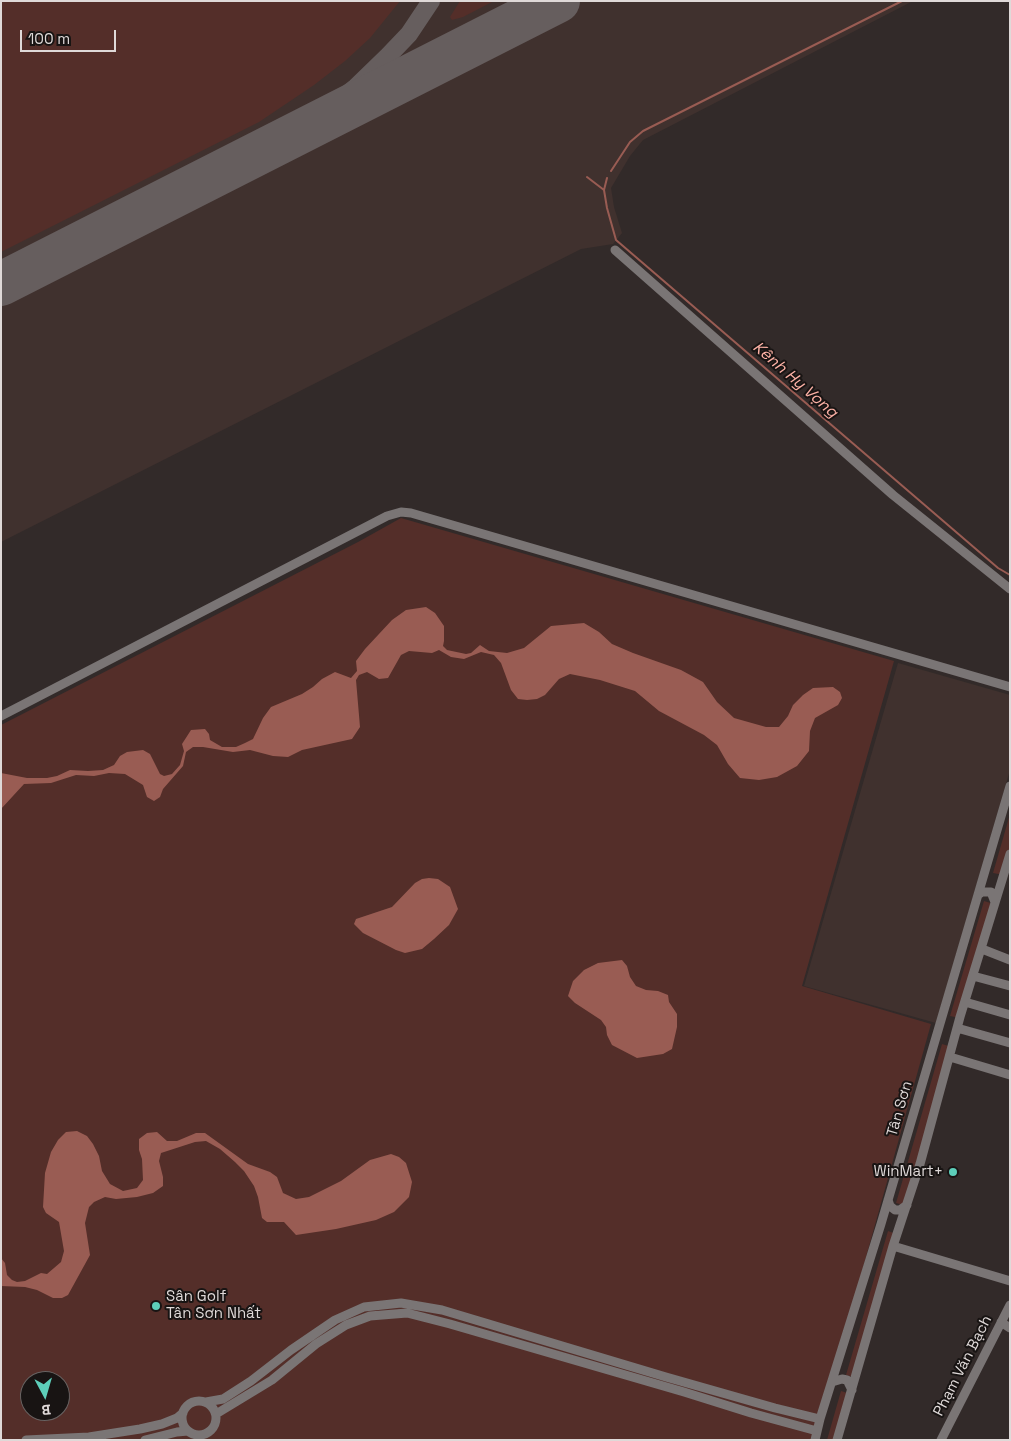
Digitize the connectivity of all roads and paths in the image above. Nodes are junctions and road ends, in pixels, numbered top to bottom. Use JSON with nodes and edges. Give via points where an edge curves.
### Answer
{"nodes":[{"id":1,"x":615,"y":250,"type":"dead end"},
{"id":2,"x":1010,"y":589,"type":"edge"},
{"id":3,"x":1010,"y":687,"type":"edge"},
{"id":4,"x":1,"y":716,"type":"edge"},
{"id":5,"x":1010,"y":786,"type":"edge"},
{"id":6,"x":1010,"y":854,"type":"edge"},
{"id":7,"x":987,"y":866,"type":"junction"},
{"id":8,"x":1003,"y":876,"type":"junction"},
{"id":9,"x":978,"y":895,"type":"junction"},
{"id":10,"x":995,"y":902,"type":"junction"},
{"id":11,"x":982,"y":949,"type":"junction"},
{"id":12,"x":1009,"y":958,"type":"edge"},
{"id":13,"x":973,"y":976,"type":"junction"},
{"id":14,"x":1010,"y":986,"type":"edge"},
{"id":15,"x":966,"y":1002,"type":"junction"},
{"id":16,"x":943,"y":1012,"type":"junction"},
{"id":17,"x":1010,"y":1015,"type":"edge"},
{"id":18,"x":960,"y":1017,"type":"junction"},
{"id":19,"x":957,"y":1028,"type":"junction"},
{"id":20,"x":936,"y":1036,"type":"junction"},
{"id":21,"x":953,"y":1041,"type":"junction"},
{"id":22,"x":1010,"y":1043,"type":"edge"},
{"id":23,"x":950,"y":1057,"type":"junction"},
{"id":24,"x":1010,"y":1075,"type":"edge"},
{"id":25,"x":888,"y":1200,"type":"junction"},
{"id":26,"x":907,"y":1205,"type":"junction"},
{"id":27,"x":881,"y":1224,"type":"junction"},
{"id":28,"x":899,"y":1228,"type":"junction"},
{"id":29,"x":893,"y":1246,"type":"junction"},
{"id":30,"x":1010,"y":1281,"type":"edge"},
{"id":31,"x":389,"y":1304,"type":"junction"},
{"id":32,"x":1010,"y":1305,"type":"edge"},
{"id":33,"x":454,"y":1314,"type":"junction"},
{"id":34,"x":390,"y":1315,"type":"junction"},
{"id":35,"x":1001,"y":1322,"type":"junction"},
{"id":36,"x":450,"y":1324,"type":"junction"},
{"id":37,"x":1010,"y":1328,"type":"edge"},
{"id":38,"x":553,"y":1344,"type":"junction"},
{"id":39,"x":288,"y":1352,"type":"junction"},
{"id":40,"x":549,"y":1354,"type":"junction"},
{"id":41,"x":296,"y":1360,"type":"junction"},
{"id":42,"x":602,"y":1363,"type":"junction"},
{"id":43,"x":665,"y":1382,"type":"junction"},
{"id":44,"x":832,"y":1382,"type":"junction"},
{"id":45,"x":852,"y":1390,"type":"junction"},
{"id":46,"x":206,"y":1402,"type":"junction"},
{"id":47,"x":775,"y":1408,"type":"junction"},
{"id":48,"x":182,"y":1414,"type":"junction"},
{"id":49,"x":216,"y":1414,"type":"junction"},
{"id":50,"x":772,"y":1419,"type":"junction"},
{"id":51,"x":820,"y":1419,"type":"junction"},
{"id":52,"x":188,"y":1431,"type":"junction"},
{"id":53,"x":816,"y":1435,"type":"edge"},
{"id":54,"x":84,"y":1438,"type":"edge"},
{"id":55,"x":26,"y":1440,"type":"edge"},
{"id":56,"x":145,"y":1440,"type":"edge"},
{"id":57,"x":837,"y":1440,"type":"edge"},
{"id":58,"x":941,"y":1440,"type":"edge"}],
"edges":[{"from":1,"to":2,"type":"street","via":[[893,495]]},
{"from":3,"to":4,"type":"street","via":[[401,512],[387,516]]},
{"from":5,"to":7,"type":"street","name":"Tân Sơn"},
{"from":6,"to":8,"type":"street"},
{"from":7,"to":8,"type":"street","via":[[987,874],[992,880]]},
{"from":7,"to":9,"type":"street","name":"Tân Sơn"},
{"from":8,"to":10,"type":"street"},
{"from":9,"to":10,"type":"street","via":[[991,892]]},
{"from":9,"to":16,"type":"street","name":"Tân Sơn"},
{"from":10,"to":11,"type":"street"},
{"from":11,"to":12,"type":"street"},
{"from":11,"to":13,"type":"street"},
{"from":13,"to":14,"type":"street"},
{"from":13,"to":15,"type":"street"},
{"from":15,"to":17,"type":"street"},
{"from":15,"to":18,"type":"street"},
{"from":16,"to":18,"type":"street","via":[[950,1021]]},
{"from":16,"to":20,"type":"street","name":"Tân Sơn"},
{"from":18,"to":19,"type":"street"},
{"from":19,"to":21,"type":"street"},
{"from":19,"to":22,"type":"street"},
{"from":20,"to":21,"type":"street","via":[[946,1032]]},
{"from":20,"to":25,"type":"street","name":"Tân Sơn"},
{"from":21,"to":23,"type":"street"},
{"from":23,"to":24,"type":"street"},
{"from":23,"to":26,"type":"street"},
{"from":25,"to":26,"type":"street","via":[[895,1210],[904,1209]]},
{"from":25,"to":27,"type":"street","name":"Tân Sơn"},
{"from":26,"to":28,"type":"street"},
{"from":27,"to":28,"type":"street","via":[[894,1221]]},
{"from":27,"to":44,"type":"street","name":"Tân Sơn"},
{"from":28,"to":29,"type":"street"},
{"from":29,"to":30,"type":"street"},
{"from":29,"to":45,"type":"street"},
{"from":31,"to":33,"type":"street","via":[[414,1305]]},
{"from":31,"to":34,"type":"street"},
{"from":31,"to":39,"type":"street","via":[[346,1314]]},
{"from":32,"to":35,"type":"street","name":"Phạm Văn Bạch"},
{"from":33,"to":36,"type":"street"},
{"from":33,"to":38,"type":"street"},
{"from":34,"to":36,"type":"street","via":[[408,1313]]},
{"from":34,"to":41,"type":"street","via":[[370,1316],[346,1325]]},
{"from":35,"to":37,"type":"street"},
{"from":35,"to":58,"type":"street","name":"Phạm Văn Bạch"},
{"from":36,"to":40,"type":"street"},
{"from":38,"to":40,"type":"street"},
{"from":38,"to":42,"type":"street"},
{"from":39,"to":41,"type":"street"},
{"from":39,"to":46,"type":"street","via":[[222,1399]]},
{"from":40,"to":42,"type":"street"},
{"from":41,"to":49,"type":"street","via":[[272,1380]]},
{"from":42,"to":43,"type":"street"},
{"from":43,"to":47,"type":"street"},
{"from":43,"to":50,"type":"street"},
{"from":44,"to":45,"type":"street","via":[[847,1380]]},
{"from":44,"to":51,"type":"street","name":"Tân Sơn"},
{"from":45,"to":57,"type":"street"},
{"from":46,"to":48,"type":"street","via":[[192,1402]]},
{"from":46,"to":49,"type":"street"},
{"from":47,"to":50,"type":"street"},
{"from":47,"to":51,"type":"street"},
{"from":48,"to":52,"type":"street"},
{"from":48,"to":54,"type":"street","via":[[162,1424]]},
{"from":49,"to":52,"type":"street","via":[[210,1431],[197,1435]]},
{"from":50,"to":53,"type":"street"},
{"from":51,"to":53,"type":"street","name":"Tân Sơn"},
{"from":52,"to":56,"type":"street"},
{"from":54,"to":55,"type":"street"}]}
